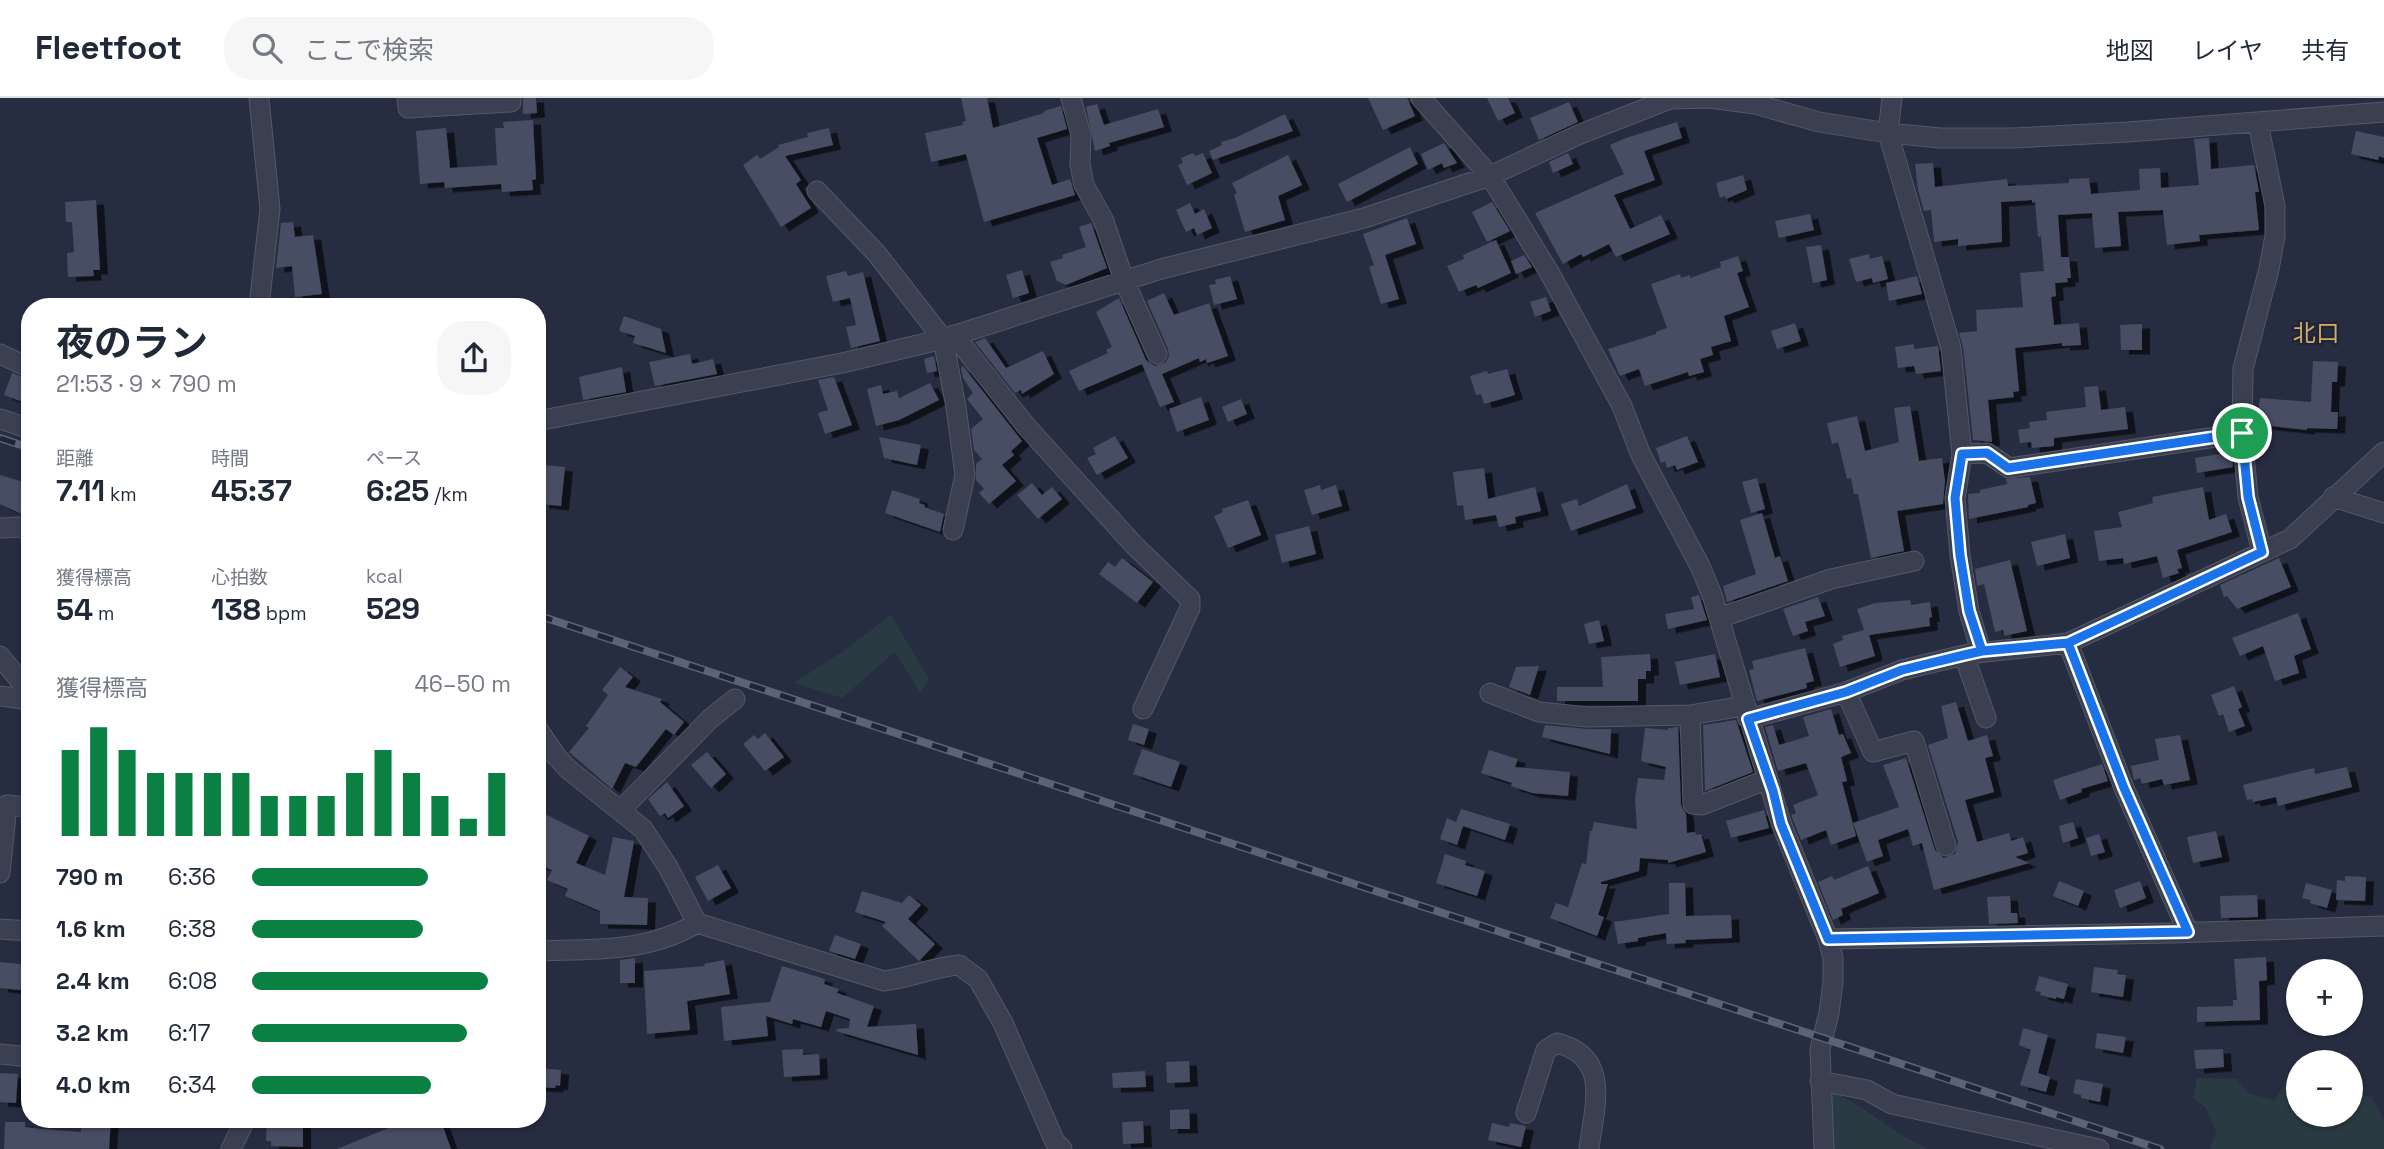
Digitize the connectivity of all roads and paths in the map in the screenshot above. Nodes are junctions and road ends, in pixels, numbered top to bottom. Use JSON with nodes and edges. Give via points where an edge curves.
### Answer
{"nodes":[{"id":1,"x":259,"y":98,"type":"edge"},
{"id":2,"x":407,"y":98,"type":"edge"},
{"id":3,"x":511,"y":98,"type":"edge"},
{"id":4,"x":1071,"y":98,"type":"edge"},
{"id":5,"x":1421,"y":98,"type":"edge"},
{"id":6,"x":1892,"y":98,"type":"edge"},
{"id":7,"x":2384,"y":112,"type":"edge"},
{"id":8,"x":2258,"y":123,"type":"junction"},
{"id":9,"x":1888,"y":133,"type":"junction"},
{"id":10,"x":1490,"y":176,"type":"junction"},
{"id":11,"x":817,"y":191,"type":"dead end"},
{"id":12,"x":1124,"y":280,"type":"junction"},
{"id":13,"x":260,"y":298,"type":"edge"},
{"id":14,"x":948,"y":337,"type":"junction"},
{"id":15,"x":0,"y":354,"type":"edge"},
{"id":16,"x":1157,"y":354,"type":"dead end"},
{"id":17,"x":21,"y":364,"type":"edge"},
{"id":18,"x":0,"y":419,"type":"edge"},
{"id":19,"x":546,"y":419,"type":"edge"},
{"id":20,"x":21,"y":426,"type":"edge"},
{"id":21,"x":2242,"y":433,"type":"junction"},
{"id":22,"x":2384,"y":452,"type":"edge"},
{"id":23,"x":1962,"y":454,"type":"junction"},
{"id":24,"x":2333,"y":498,"type":"junction"},
{"id":25,"x":2384,"y":513,"type":"edge"},
{"id":26,"x":0,"y":528,"type":"edge"},
{"id":27,"x":21,"y":528,"type":"edge"},
{"id":28,"x":953,"y":530,"type":"dead end"},
{"id":29,"x":2262,"y":552,"type":"junction"},
{"id":30,"x":1914,"y":561,"type":"dead end"},
{"id":31,"x":1719,"y":618,"type":"junction"},
{"id":32,"x":2068,"y":643,"type":"junction"},
{"id":33,"x":1973,"y":653,"type":"junction"},
{"id":34,"x":0,"y":656,"type":"edge"},
{"id":35,"x":21,"y":682,"type":"edge"},
{"id":36,"x":1846,"y":692,"type":"junction"},
{"id":37,"x":1490,"y":693,"type":"dead end"},
{"id":38,"x":0,"y":696,"type":"edge"},
{"id":39,"x":21,"y":699,"type":"edge"},
{"id":40,"x":735,"y":699,"type":"dead end"},
{"id":41,"x":1143,"y":709,"type":"dead end"},
{"id":42,"x":1746,"y":713,"type":"junction"},
{"id":43,"x":1690,"y":715,"type":"junction"},
{"id":44,"x":1986,"y":718,"type":"dead end"},
{"id":45,"x":546,"y":741,"type":"edge"},
{"id":46,"x":1776,"y":784,"type":"junction"},
{"id":47,"x":21,"y":806,"type":"edge"},
{"id":48,"x":621,"y":810,"type":"junction"},
{"id":49,"x":1946,"y":846,"type":"dead end"},
{"id":50,"x":0,"y":873,"type":"edge"},
{"id":51,"x":697,"y":923,"type":"junction"},
{"id":52,"x":2384,"y":926,"type":"edge"},
{"id":53,"x":0,"y":929,"type":"edge"},
{"id":54,"x":21,"y":930,"type":"edge"},
{"id":55,"x":2188,"y":932,"type":"junction"},
{"id":56,"x":1828,"y":939,"type":"junction"},
{"id":57,"x":546,"y":951,"type":"edge"},
{"id":58,"x":0,"y":1054,"type":"edge"},
{"id":59,"x":21,"y":1056,"type":"edge"},
{"id":60,"x":1820,"y":1081,"type":"junction"},
{"id":61,"x":1526,"y":1113,"type":"dead end"},
{"id":62,"x":241,"y":1128,"type":"edge"},
{"id":63,"x":231,"y":1149,"type":"edge"},
{"id":64,"x":1062,"y":1149,"type":"edge"},
{"id":65,"x":1589,"y":1149,"type":"edge"},
{"id":66,"x":1824,"y":1149,"type":"edge"},
{"id":67,"x":2099,"y":1149,"type":"edge"}],
"edges":[{"from":1,"to":13,"type":"street","via":[[271,209]]},
{"from":2,"to":3,"type":"street","via":[[408,108],[511,102]]},
{"from":4,"to":12,"type":"street","via":[[1081,135],[1084,186],[1104,219]]},
{"from":5,"to":10,"type":"street"},
{"from":6,"to":9,"type":"street"},
{"from":7,"to":8,"type":"street"},
{"from":8,"to":9,"type":"street","via":[[2013,138]]},
{"from":8,"to":21,"type":"street","via":[[2275,206],[2275,236],[2243,369]]},
{"from":9,"to":10,"type":"street","via":[[1819,122],[1755,104],[1670,99]]},
{"from":9,"to":23,"type":"street","via":[[1951,348]]},
{"from":10,"to":12,"type":"street","via":[[1364,218]]},
{"from":10,"to":31,"type":"street","via":[[1622,406],[1641,455],[1700,566]]},
{"from":11,"to":14,"type":"street"},
{"from":12,"to":14,"type":"street"},
{"from":12,"to":16,"type":"street"},
{"from":14,"to":19,"type":"street","via":[[842,363]]},
{"from":14,"to":28,"type":"street","via":[[965,475]]},
{"from":14,"to":41,"type":"street","via":[[1134,545],[1191,599]]},
{"from":15,"to":17,"type":"street"},
{"from":18,"to":20,"type":"street"},
{"from":21,"to":23,"type":"street","via":[[2008,468],[1987,453]]},
{"from":21,"to":29,"type":"street","via":[[2248,497]]},
{"from":22,"to":24,"type":"street"},
{"from":23,"to":33,"type":"street","via":[[1955,498]]},
{"from":24,"to":25,"type":"street"},
{"from":24,"to":29,"type":"street","via":[[2290,539]]},
{"from":26,"to":27,"type":"street"},
{"from":29,"to":32,"type":"street"},
{"from":30,"to":31,"type":"street","via":[[1831,579]]},
{"from":31,"to":42,"type":"street"},
{"from":32,"to":33,"type":"street"},
{"from":32,"to":55,"type":"street","via":[[2124,788]]},
{"from":33,"to":36,"type":"street","via":[[1902,670]]},
{"from":33,"to":44,"type":"street"},
{"from":34,"to":35,"type":"street"},
{"from":36,"to":42,"type":"street"},
{"from":36,"to":49,"type":"street","via":[[1873,752],[1913,741]]},
{"from":37,"to":43,"type":"street","via":[[1539,712],[1588,717]]},
{"from":38,"to":39,"type":"street"},
{"from":40,"to":48,"type":"street"},
{"from":42,"to":43,"type":"street"},
{"from":42,"to":46,"type":"street"},
{"from":43,"to":46,"type":"street","via":[[1693,804]]},
{"from":45,"to":48,"type":"street","via":[[568,769]]},
{"from":46,"to":56,"type":"street","via":[[1781,824]]},
{"from":47,"to":50,"type":"street","via":[[7,805]]},
{"from":48,"to":51,"type":"street","via":[[653,842]]},
{"from":51,"to":57,"type":"street","via":[[652,943],[600,951]]},
{"from":51,"to":64,"type":"street","via":[[884,981],[937,966],[959,965],[978,979],[1003,1023]]},
{"from":52,"to":55,"type":"street"},
{"from":53,"to":54,"type":"street"},
{"from":55,"to":56,"type":"street"},
{"from":56,"to":60,"type":"street","via":[[1833,982],[1820,1049]]},
{"from":58,"to":59,"type":"street"},
{"from":60,"to":66,"type":"street"},
{"from":60,"to":67,"type":"street","via":[[1867,1090],[1892,1104]]},
{"from":61,"to":65,"type":"street","via":[[1546,1050],[1557,1043],[1567,1045],[1584,1057],[1596,1075]]},
{"from":62,"to":63,"type":"street"}]}
